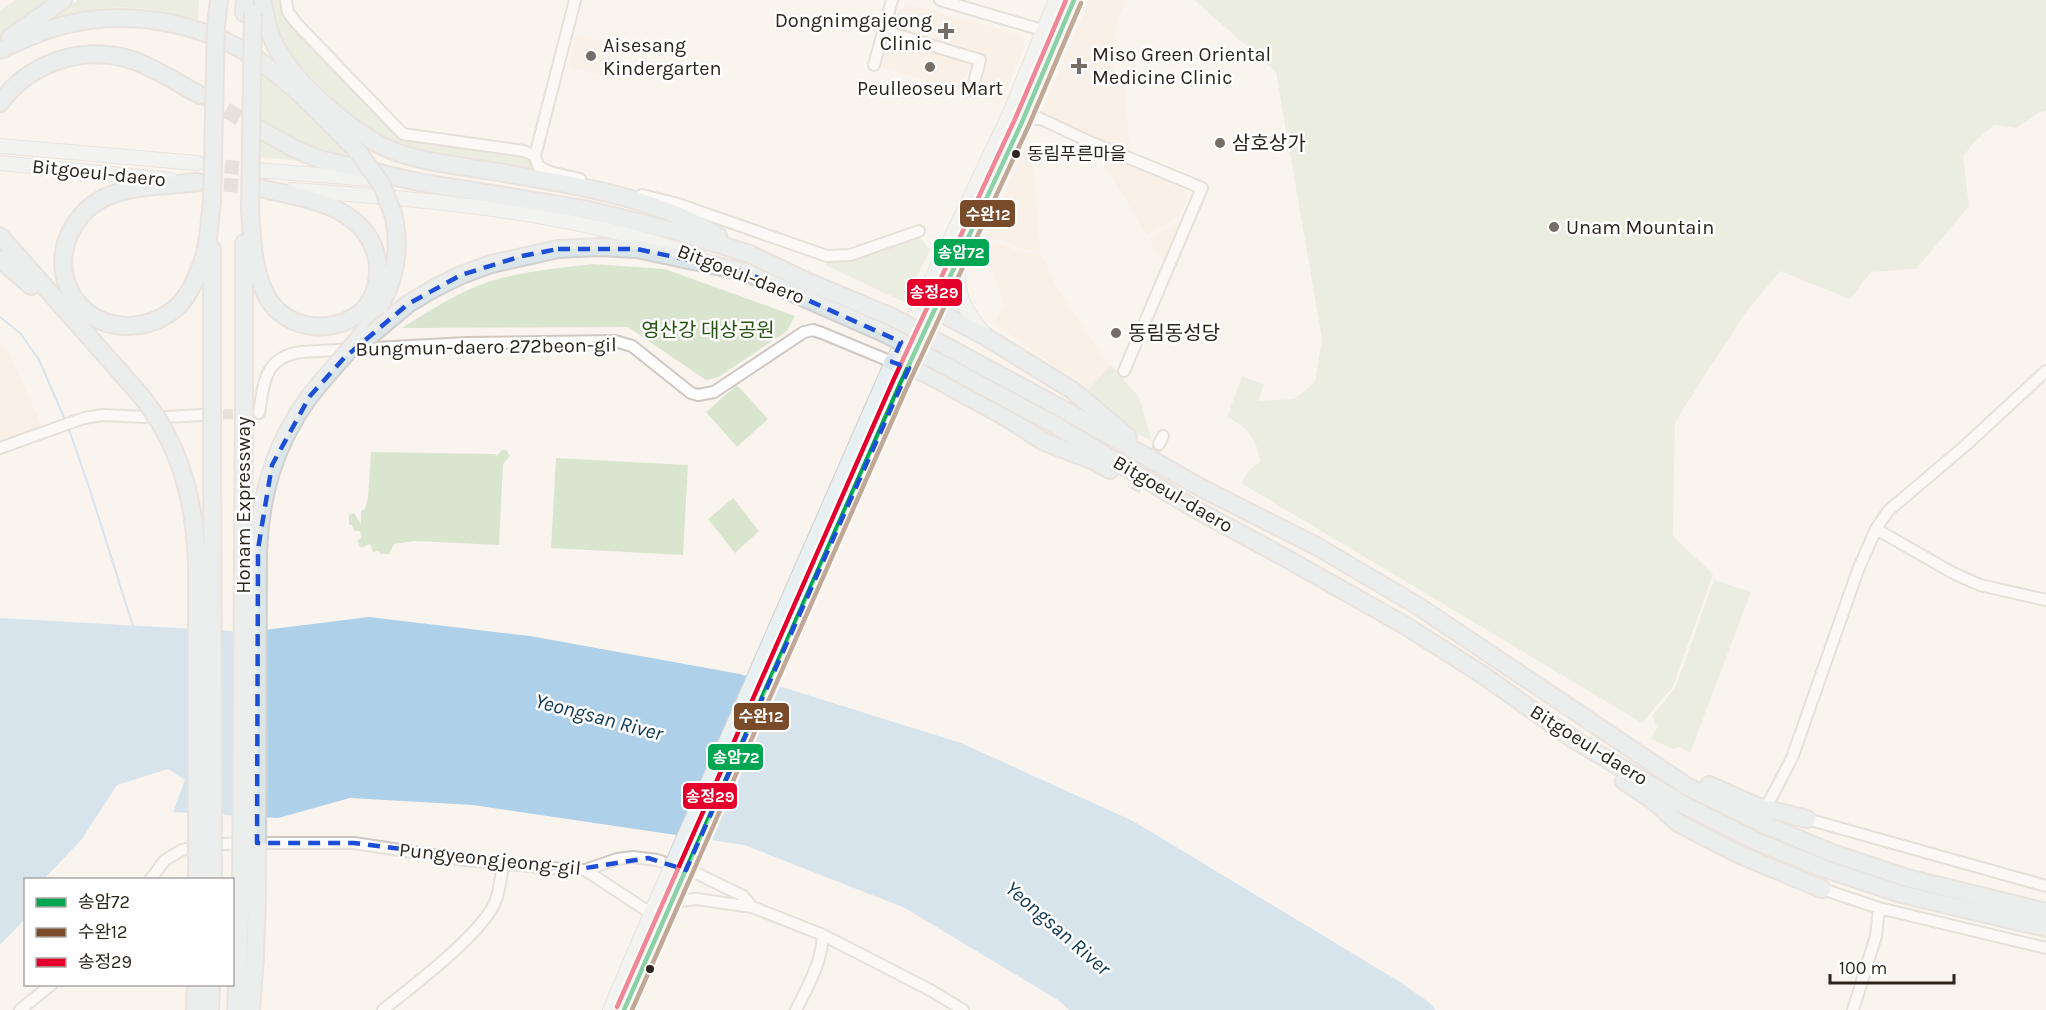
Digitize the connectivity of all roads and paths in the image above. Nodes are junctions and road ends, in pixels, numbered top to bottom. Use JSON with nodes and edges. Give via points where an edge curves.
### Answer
{"nodes":[{"id":1,"x":63,"y":0,"type":"edge"},
{"id":2,"x":219,"y":0,"type":"edge"},
{"id":3,"x":286,"y":0,"type":"edge"},
{"id":4,"x":575,"y":0,"type":"edge"},
{"id":5,"x":892,"y":0,"type":"edge"},
{"id":6,"x":940,"y":0,"type":"edge"},
{"id":7,"x":1056,"y":0,"type":"edge"},
{"id":8,"x":1074,"y":0,"type":"edge"},
{"id":9,"x":252,"y":5,"type":"edge"},
{"id":10,"x":1042,"y":30,"type":"junction"},
{"id":11,"x":884,"y":31,"type":"junction"},
{"id":12,"x":0,"y":44,"type":"edge"},
{"id":13,"x":0,"y":50,"type":"edge"},
{"id":14,"x":874,"y":65,"type":"dead end"},
{"id":15,"x":972,"y":90,"type":"dead end"},
{"id":16,"x":200,"y":95,"type":"tunnel mouth"},
{"id":17,"x":0,"y":103,"type":"edge"},
{"id":18,"x":1009,"y":115,"type":"junction"},
{"id":19,"x":1022,"y":122,"type":"junction"},
{"id":20,"x":259,"y":129,"type":"tunnel mouth"},
{"id":21,"x":0,"y":146,"type":"edge"},
{"id":22,"x":535,"y":156,"type":"junction"},
{"id":23,"x":0,"y":163,"type":"edge"},
{"id":24,"x":197,"y":163,"type":"tunnel mouth"},
{"id":25,"x":256,"y":170,"type":"tunnel mouth"},
{"id":26,"x":198,"y":182,"type":"joint"},
{"id":27,"x":418,"y":182,"type":"junction"},
{"id":28,"x":255,"y":187,"type":"joint"},
{"id":29,"x":212,"y":203,"type":"junction"},
{"id":30,"x":247,"y":207,"type":"junction"},
{"id":31,"x":919,"y":231,"type":"dead end"},
{"id":32,"x":0,"y":236,"type":"edge"},
{"id":33,"x":750,"y":254,"type":"junction"},
{"id":34,"x":0,"y":259,"type":"edge"},
{"id":35,"x":959,"y":260,"type":"junction"},
{"id":36,"x":745,"y":272,"type":"junction"},
{"id":37,"x":920,"y":302,"type":"junction"},
{"id":38,"x":935,"y":310,"type":"junction"},
{"id":39,"x":79,"y":327,"type":"junction"},
{"id":40,"x":986,"y":337,"type":"junction"},
{"id":41,"x":344,"y":358,"type":"junction"},
{"id":42,"x":892,"y":362,"type":"junction"},
{"id":43,"x":909,"y":368,"type":"junction"},
{"id":44,"x":1124,"y":371,"type":"dead end"},
{"id":45,"x":2046,"y":371,"type":"edge"},
{"id":46,"x":259,"y":413,"type":"dead end"},
{"id":47,"x":203,"y":415,"type":"tunnel mouth"},
{"id":48,"x":145,"y":417,"type":"dead end"},
{"id":49,"x":165,"y":417,"type":"dead end"},
{"id":50,"x":0,"y":448,"type":"edge"},
{"id":51,"x":1205,"y":490,"type":"junction"},
{"id":52,"x":1195,"y":509,"type":"junction"},
{"id":53,"x":1876,"y":529,"type":"junction"},
{"id":54,"x":2046,"y":600,"type":"edge"},
{"id":55,"x":1573,"y":739,"type":"junction"},
{"id":56,"x":1626,"y":746,"type":"junction"},
{"id":57,"x":1769,"y":802,"type":"dead end"},
{"id":58,"x":1807,"y":819,"type":"joint"},
{"id":59,"x":502,"y":864,"type":"junction"},
{"id":60,"x":585,"y":870,"type":"junction"},
{"id":61,"x":151,"y":878,"type":"edge"},
{"id":62,"x":197,"y":878,"type":"edge"},
{"id":63,"x":213,"y":878,"type":"edge"},
{"id":64,"x":2046,"y":886,"type":"edge"},
{"id":65,"x":1822,"y":889,"type":"joint"},
{"id":66,"x":249,"y":897,"type":"junction"},
{"id":67,"x":671,"y":902,"type":"junction"},
{"id":68,"x":752,"y":908,"type":"junction"},
{"id":69,"x":1879,"y":908,"type":"junction"},
{"id":70,"x":652,"y":914,"type":"junction"},
{"id":71,"x":2039,"y":919,"type":"edge"},
{"id":72,"x":823,"y":934,"type":"junction"},
{"id":73,"x":2046,"y":948,"type":"edge"},
{"id":74,"x":50,"y":986,"type":"edge"},
{"id":75,"x":196,"y":986,"type":"edge"},
{"id":76,"x":211,"y":986,"type":"edge"},
{"id":77,"x":20,"y":1010,"type":"edge"},
{"id":78,"x":195,"y":1010,"type":"edge"},
{"id":79,"x":210,"y":1010,"type":"edge"},
{"id":80,"x":236,"y":1010,"type":"edge"},
{"id":81,"x":251,"y":1010,"type":"edge"},
{"id":82,"x":383,"y":1010,"type":"edge"},
{"id":83,"x":610,"y":1010,"type":"edge"},
{"id":84,"x":624,"y":1010,"type":"edge"},
{"id":85,"x":796,"y":1010,"type":"edge"},
{"id":86,"x":963,"y":1010,"type":"edge"},
{"id":87,"x":1853,"y":1010,"type":"edge"}],
"edges":[{"from":1,"to":12,"type":"highway"},
{"from":2,"to":29,"type":"highway","name":"Honam Expressway","bridge":true},
{"from":3,"to":22,"type":"street","via":[[288,12],[297,24],[403,134],[524,151]]},
{"from":4,"to":22,"type":"street"},
{"from":5,"to":11,"type":"street"},
{"from":6,"to":10,"type":"street"},
{"from":7,"to":10,"type":"main road"},
{"from":8,"to":19,"type":"main road"},
{"from":9,"to":30,"type":"highway","name":"Honam Expressway"},
{"from":9,"to":33,"type":"highway","via":[[264,14],[282,57],[308,87],[372,140],[428,160],[605,192],[650,205],[686,219]]},
{"from":10,"to":18,"type":"main road"},
{"from":11,"to":14,"type":"street"},
{"from":11,"to":15,"type":"street","via":[[980,60]]},
{"from":13,"to":41,"type":"highway","bridge":true,"via":[[73,23],[149,20],[192,29],[226,42],[269,67],[359,153],[382,185],[394,217],[397,255],[389,290]]},
{"from":16,"to":17,"type":"highway","via":[[135,62],[109,55],[79,55],[52,62],[29,74]]},
{"from":18,"to":19,"type":"street"},
{"from":18,"to":37,"type":"main road"},
{"from":19,"to":35,"type":"main road"},
{"from":19,"to":44,"type":"street","via":[[1039,118],[1202,188]]},
{"from":20,"to":27,"type":"highway","via":[[319,159]]},
{"from":21,"to":24,"type":"main road","name":"Bitgoeul-daero"},
{"from":22,"to":31,"type":"street","via":[[538,166],[550,172],[675,203],[827,256],[850,255]]},
{"from":23,"to":26,"type":"main road","name":"Bitgoeul-daero"},
{"from":25,"to":27,"type":"main road","name":"Bitgoeul-daero"},
{"from":26,"to":29,"type":"highway","via":[[114,194],[86,210],[65,242],[63,261],[75,298],[87,312],[104,322],[123,326],[142,325],[176,308],[202,263]]},
{"from":27,"to":33,"type":"highway","name":"Bitgoeul-daero","via":[[584,209]]},
{"from":28,"to":30,"type":"highway","via":[[333,208],[367,233],[376,250],[378,270],[366,307],[350,320],[329,327],[309,327],[290,320],[275,308],[262,288],[256,268]]},
{"from":28,"to":36,"type":"main road","name":"Bitgoeul-daero","via":[[363,194],[540,217],[681,250]]},
{"from":29,"to":63,"type":"highway","name":"Honam Expressway","bridge":true},
{"from":30,"to":66,"type":"highway","name":"Honam Expressway","bridge":true,"via":[[244,396]]},
{"from":32,"to":39,"type":"highway"},
{"from":33,"to":51,"type":"highway","name":"Bitgoeul-daero","bridge":true,"via":[[892,317]]},
{"from":34,"to":39,"type":"highway"},
{"from":35,"to":38,"type":"main road"},
{"from":35,"to":40,"type":"main road","via":[[957,282],[963,305]]},
{"from":36,"to":41,"type":"highway","bridge":true,"via":[[637,249],[558,249],[461,275],[408,304]]},
{"from":36,"to":52,"type":"highway","name":"Bitgoeul-daero","bridge":true,"via":[[885,333],[1057,426]]},
{"from":37,"to":38,"type":"highway"},
{"from":37,"to":42,"type":"main road"},
{"from":38,"to":40,"type":"highway"},
{"from":38,"to":43,"type":"main road"},
{"from":39,"to":62,"type":"highway","bridge":true,"via":[[139,392],[161,423],[189,489],[197,561]]},
{"from":40,"to":51,"type":"highway","via":[[1072,390],[1123,434],[1164,458]]},
{"from":41,"to":66,"type":"highway","bridge":true,"via":[[310,396],[290,427],[272,465],[264,494],[258,570]]},
{"from":42,"to":43,"type":"highway"},
{"from":42,"to":46,"type":"street","name":"Bungmun-daero 272beon-gil","via":[[813,330],[804,332],[714,392],[698,395],[632,346],[615,341],[467,343],[301,352],[272,366],[263,386]]},
{"from":42,"to":70,"type":"main road","bridge":true},
{"from":43,"to":52,"type":"highway","via":[[969,396],[1044,442]]},
{"from":43,"to":67,"type":"main road","bridge":true},
{"from":45,"to":53,"type":"street","via":[[1888,511]]},
{"from":47,"to":49,"type":"street"},
{"from":48,"to":50,"type":"street","via":[[84,418]]},
{"from":51,"to":56,"type":"highway","name":"Bitgoeul-daero","via":[[1318,547],[1419,606]]},
{"from":52,"to":55,"type":"highway","name":"Bitgoeul-daero","via":[[1406,626]]},
{"from":53,"to":54,"type":"street","via":[[1980,585]]},
{"from":53,"to":57,"type":"street","via":[[1857,570],[1792,758]]},
{"from":55,"to":65,"type":"highway","via":[[1601,766],[1655,802],[1678,823],[1740,855]]},
{"from":55,"to":71,"type":"highway","name":"Bitgoeul-daero","via":[[1684,805],[1810,863],[1901,894]]},
{"from":56,"to":58,"type":"highway","via":[[1759,807]]},
{"from":56,"to":71,"type":"highway","name":"Bitgoeul-daero","via":[[1688,787],[1832,853]]},
{"from":58,"to":64,"type":"street"},
{"from":59,"to":60,"type":"street","name":"Pungyeongjeong-gil"},
{"from":59,"to":61,"type":"street","name":"Pungyeongjeong-gil","via":[[354,843],[249,843],[182,850],[165,860]]},
{"from":59,"to":82,"type":"street","via":[[491,911],[469,936]]},
{"from":60,"to":68,"type":"street","name":"Pungyeongjeong-gil","via":[[617,859],[657,860],[728,888],[743,896]]},
{"from":60,"to":70,"type":"street"},
{"from":65,"to":69,"type":"street"},
{"from":66,"to":80,"type":"highway","name":"Honam Expressway"},
{"from":66,"to":81,"type":"highway","via":[[255,956]]},
{"from":67,"to":68,"type":"street","via":[[696,899]]},
{"from":67,"to":84,"type":"main road"},
{"from":68,"to":72,"type":"street","name":"Pungyeongjeong-gil"},
{"from":69,"to":73,"type":"street"},
{"from":69,"to":87,"type":"street","via":[[1876,936]]},
{"from":70,"to":83,"type":"main road"},
{"from":72,"to":85,"type":"street","via":[[817,965]]},
{"from":72,"to":86,"type":"street","name":"Pungyeongjeong-gil"},
{"from":74,"to":77,"type":"street"},
{"from":75,"to":78,"type":"highway"},
{"from":76,"to":79,"type":"highway"}]}
